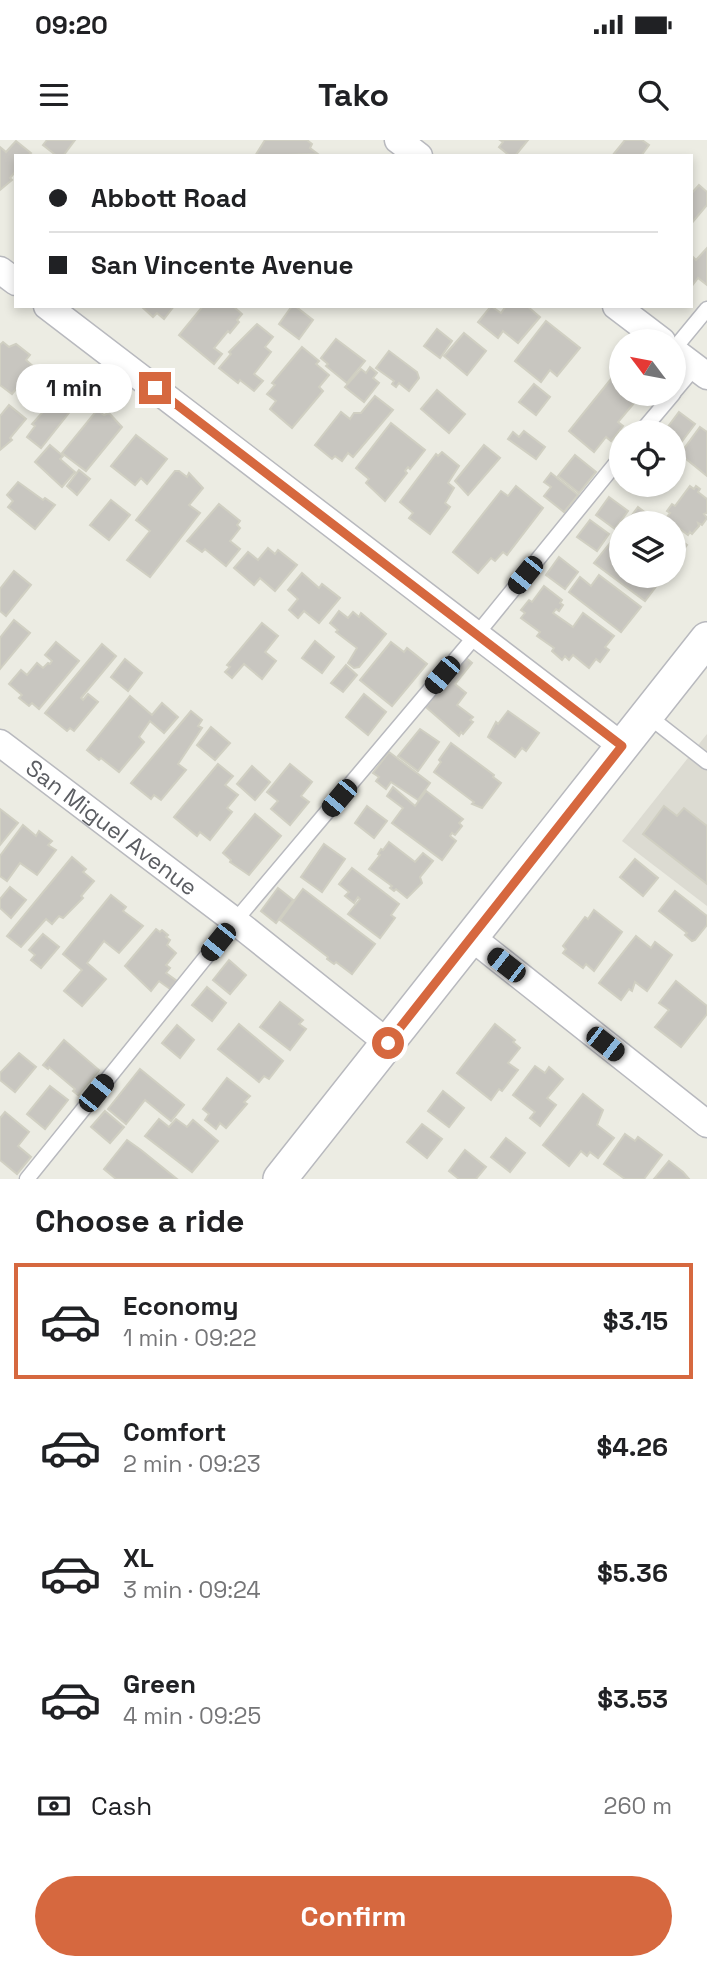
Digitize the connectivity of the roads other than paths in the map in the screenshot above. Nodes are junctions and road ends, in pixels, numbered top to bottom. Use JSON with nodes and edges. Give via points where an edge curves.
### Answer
{"nodes":[{"id":1,"x":398,"y":140,"type":"edge"},
{"id":2,"x":416,"y":154,"type":"edge"},
{"id":3,"x":50,"y":308,"type":"edge"},
{"id":4,"x":619,"y":308,"type":"edge"},
{"id":5,"x":707,"y":309,"type":"edge"},
{"id":6,"x":646,"y":329,"type":"edge"},
{"id":7,"x":686,"y":335,"type":"edge"},
{"id":8,"x":686,"y":359,"type":"edge"},
{"id":9,"x":701,"y":371,"type":"edge"},
{"id":10,"x":686,"y":383,"type":"edge"},
{"id":11,"x":662,"y":406,"type":"edge"},
{"id":12,"x":651,"y":420,"type":"edge"},
{"id":13,"x":609,"y":472,"type":"edge"},
{"id":14,"x":477,"y":634,"type":"junction"},
{"id":15,"x":707,"y":639,"type":"edge"},
{"id":16,"x":647,"y":715,"type":"junction"},
{"id":17,"x":0,"y":743,"type":"edge"},
{"id":18,"x":622,"y":746,"type":"junction"},
{"id":19,"x":707,"y":762,"type":"edge"},
{"id":20,"x":235,"y":921,"type":"junction"},
{"id":21,"x":471,"y":937,"type":"junction"},
{"id":22,"x":388,"y":1043,"type":"junction"},
{"id":23,"x":707,"y":1124,"type":"edge"},
{"id":24,"x":27,"y":1179,"type":"edge"},
{"id":25,"x":280,"y":1179,"type":"edge"}],
"edges":[{"from":1,"to":2,"type":"street"},
{"from":3,"to":14,"type":"street"},
{"from":4,"to":6,"type":"street"},
{"from":5,"to":7,"type":"lane"},
{"from":8,"to":9,"type":"street"},
{"from":9,"to":10,"type":"lane"},
{"from":11,"to":12,"type":"lane"},
{"from":13,"to":14,"type":"lane"},
{"from":14,"to":18,"type":"street"},
{"from":14,"to":20,"type":"lane"},
{"from":15,"to":16,"type":"street"},
{"from":16,"to":18,"type":"street"},
{"from":16,"to":19,"type":"lane"},
{"from":17,"to":20,"type":"street","name":"San Miguel Avenue"},
{"from":18,"to":21,"type":"street"},
{"from":20,"to":22,"type":"street","name":"San Miguel Avenue"},
{"from":20,"to":24,"type":"lane"},
{"from":21,"to":22,"type":"street"},
{"from":21,"to":23,"type":"street"},
{"from":22,"to":25,"type":"street"}]}
